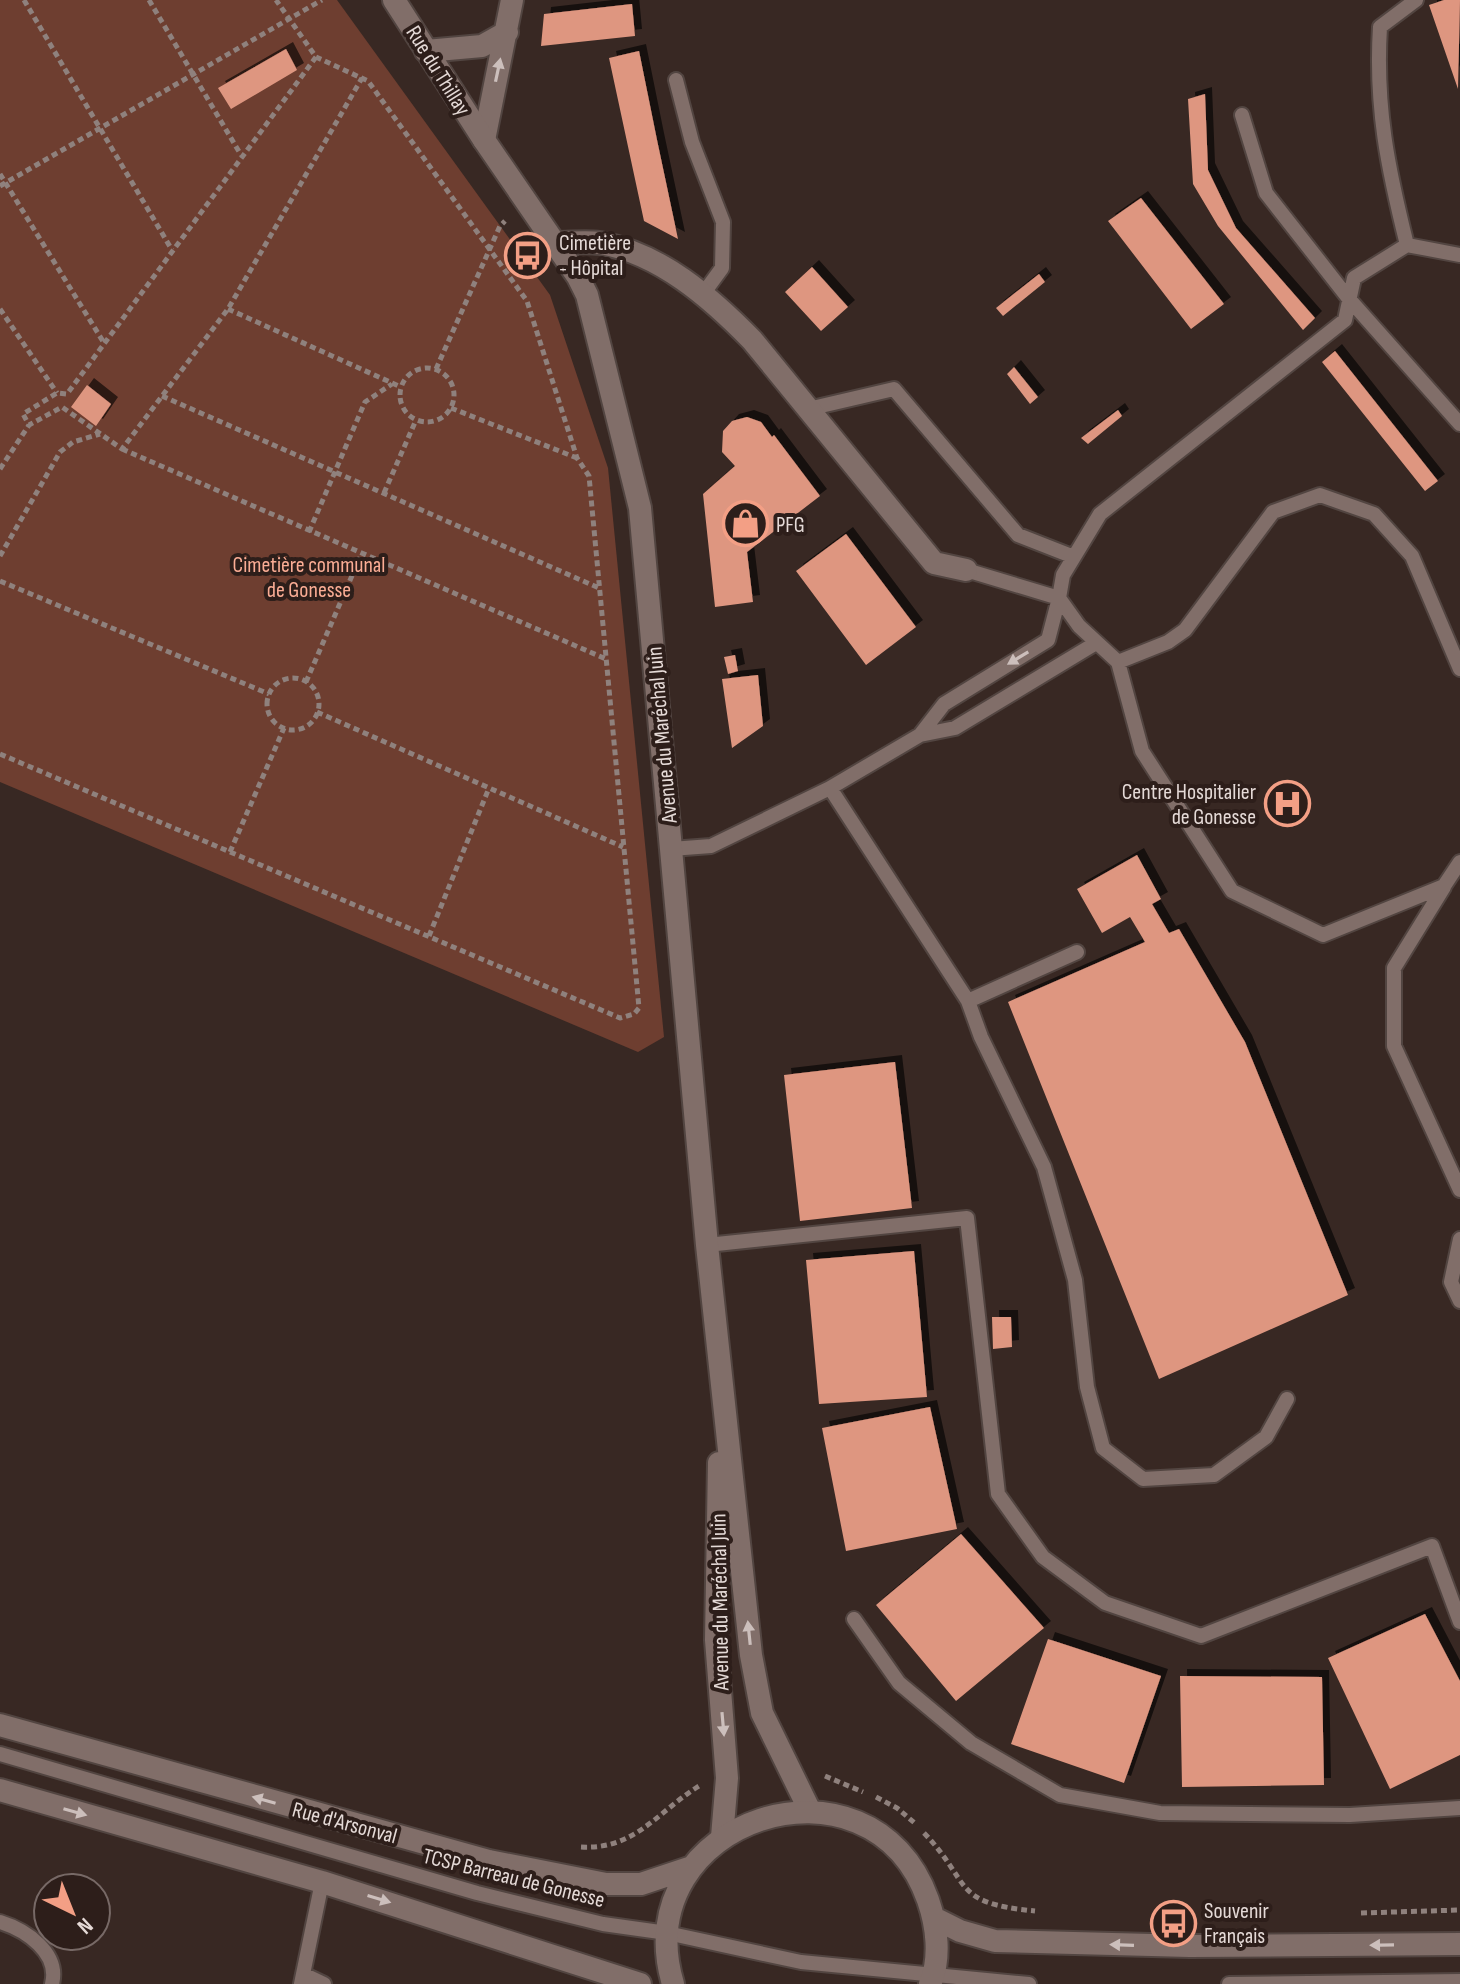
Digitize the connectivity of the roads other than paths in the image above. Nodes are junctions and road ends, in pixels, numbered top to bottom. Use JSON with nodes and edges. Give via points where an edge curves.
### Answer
{"nodes":[{"id":1,"x":394,"y":0,"type":"edge"},
{"id":2,"x":512,"y":0,"type":"edge"},
{"id":3,"x":1416,"y":0,"type":"edge"},
{"id":4,"x":507,"y":32,"type":"junction"},
{"id":5,"x":426,"y":51,"type":"junction"},
{"id":6,"x":676,"y":80,"type":"dead end"},
{"id":7,"x":1242,"y":115,"type":"dead end"},
{"id":8,"x":484,"y":140,"type":"junction"},
{"id":9,"x":556,"y":243,"type":"junction"},
{"id":10,"x":1407,"y":245,"type":"junction"},
{"id":11,"x":1460,"y":255,"type":"edge"},
{"id":12,"x":703,"y":294,"type":"junction"},
{"id":13,"x":1349,"y":299,"type":"junction"},
{"id":14,"x":808,"y":409,"type":"junction"},
{"id":15,"x":1460,"y":424,"type":"edge"},
{"id":16,"x":1074,"y":557,"type":"junction"},
{"id":17,"x":966,"y":570,"type":"joint"},
{"id":18,"x":1059,"y":598,"type":"junction"},
{"id":19,"x":1096,"y":643,"type":"junction"},
{"id":20,"x":1118,"y":662,"type":"junction"},
{"id":21,"x":1460,"y":669,"type":"edge"},
{"id":22,"x":920,"y":735,"type":"junction"},
{"id":23,"x":830,"y":788,"type":"junction"},
{"id":24,"x":671,"y":849,"type":"junction"},
{"id":25,"x":1460,"y":862,"type":"edge"},
{"id":26,"x":1444,"y":886,"type":"junction"},
{"id":27,"x":1077,"y":952,"type":"dead end"},
{"id":28,"x":968,"y":1001,"type":"junction"},
{"id":29,"x":1460,"y":1190,"type":"edge"},
{"id":30,"x":1460,"y":1239,"type":"edge"},
{"id":31,"x":707,"y":1245,"type":"junction"},
{"id":32,"x":1460,"y":1301,"type":"edge"},
{"id":33,"x":720,"y":1366,"type":"junction"},
{"id":34,"x":1287,"y":1399,"type":"dead end"},
{"id":35,"x":854,"y":1619,"type":"dead end"},
{"id":36,"x":1460,"y":1622,"type":"edge"},
{"id":37,"x":0,"y":1725,"type":"edge"},
{"id":38,"x":0,"y":1754,"type":"edge"},
{"id":39,"x":0,"y":1790,"type":"edge"},
{"id":40,"x":1460,"y":1808,"type":"edge"},
{"id":41,"x":810,"y":1811,"type":"junction"},
{"id":42,"x":722,"y":1837,"type":"junction"},
{"id":43,"x":692,"y":1867,"type":"junction"},
{"id":44,"x":322,"y":1882,"type":"junction"},
{"id":45,"x":934,"y":1918,"type":"junction"},
{"id":46,"x":0,"y":1922,"type":"edge"},
{"id":47,"x":667,"y":1933,"type":"junction"},
{"id":48,"x":1460,"y":1944,"type":"edge"},
{"id":49,"x":302,"y":1979,"type":"edge"},
{"id":50,"x":932,"y":1980,"type":"edge"},
{"id":51,"x":1460,"y":1981,"type":"edge"},
{"id":52,"x":52,"y":1984,"type":"edge"},
{"id":53,"x":324,"y":1984,"type":"edge"},
{"id":54,"x":640,"y":1984,"type":"edge"},
{"id":55,"x":673,"y":1984,"type":"edge"},
{"id":56,"x":1029,"y":1984,"type":"edge"},
{"id":57,"x":1229,"y":1984,"type":"edge"}],
"edges":[{"from":1,"to":5,"type":"street","name":"Rue du Thillay"},
{"from":2,"to":4,"type":"street"},
{"from":3,"to":10,"type":"lane","via":[[1380,27],[1377,67],[1384,153]]},
{"from":4,"to":5,"type":"street","via":[[472,48]]},
{"from":8,"to":4,"type":"street","one_way":true},
{"from":5,"to":8,"type":"street","name":"Rue du Thillay"},
{"from":6,"to":12,"type":"lane","via":[[692,142],[723,222],[722,268]]},
{"from":7,"to":13,"type":"lane","via":[[1266,193]]},
{"from":8,"to":9,"type":"street","name":"Avenue du Maréchal Juin"},
{"from":9,"to":12,"type":"street","via":[[600,243],[646,259]]},
{"from":9,"to":24,"type":"street","name":"Avenue du Maréchal Juin","via":[[587,295],[640,508]]},
{"from":10,"to":11,"type":"lane"},
{"from":10,"to":13,"type":"lane","via":[[1354,278]]},
{"from":12,"to":14,"type":"street","via":[[752,340]]},
{"from":13,"to":15,"type":"lane"},
{"from":13,"to":16,"type":"lane","via":[[1345,320],[1100,514]]},
{"from":14,"to":16,"type":"lane","via":[[894,389],[1018,535]]},
{"from":14,"to":17,"type":"street","via":[[934,563]]},
{"from":16,"to":18,"type":"lane","via":[[1063,575]]},
{"from":17,"to":18,"type":"lane"},
{"from":18,"to":19,"type":"lane"},
{"from":18,"to":22,"type":"lane","one_way":true,"via":[[1048,640],[944,704]]},
{"from":19,"to":20,"type":"lane"},
{"from":19,"to":22,"type":"lane","via":[[955,728]]},
{"from":20,"to":21,"type":"lane","via":[[1185,630],[1273,512],[1320,495],[1374,514],[1412,556]]},
{"from":20,"to":26,"type":"lane","via":[[1142,751],[1232,891],[1323,935]]},
{"from":22,"to":23,"type":"lane"},
{"from":23,"to":24,"type":"lane","via":[[711,846]]},
{"from":23,"to":28,"type":"lane"},
{"from":24,"to":31,"type":"street","name":"Avenue du Maréchal Juin"},
{"from":25,"to":26,"type":"lane"},
{"from":26,"to":29,"type":"lane","via":[[1394,968],[1394,1046]]},
{"from":27,"to":28,"type":"lane"},
{"from":28,"to":34,"type":"lane","via":[[1044,1167],[1075,1280],[1087,1387],[1103,1448],[1143,1479],[1214,1475],[1266,1437]]},
{"from":30,"to":32,"type":"lane","via":[[1451,1282]]},
{"from":31,"to":33,"type":"street","name":"Avenue du Maréchal Juin"},
{"from":31,"to":36,"type":"lane","via":[[967,1218],[998,1494],[1043,1557],[1105,1603],[1201,1636],[1432,1546]]},
{"from":41,"to":33,"type":"street","name":"Avenue du Maréchal Juin","one_way":true,"via":[[762,1713]]},
{"from":33,"to":42,"type":"street","name":"Avenue du Maréchal Juin","one_way":true,"via":[[716,1640],[727,1778]]},
{"from":35,"to":40,"type":"lane","via":[[899,1683],[971,1743],[1060,1795],[1160,1813],[1350,1815]]},
{"from":43,"to":37,"type":"street","name":"Rue d'Arsonval","one_way":true,"via":[[641,1884],[606,1884],[503,1864]]},
{"from":38,"to":47,"type":"lane","name":"TCSP Barreau de Gonesse","via":[[477,1893],[603,1924]]},
{"from":39,"to":44,"type":"street","one_way":true},
{"from":41,"to":42,"type":"street","via":[[779,1812]]},
{"from":41,"to":45,"type":"street","via":[[844,1817],[876,1832],[916,1875]]},
{"from":42,"to":43,"type":"street"},
{"from":43,"to":47,"type":"street","via":[[675,1898]]},
{"from":44,"to":49,"type":"lane"},
{"from":44,"to":54,"type":"street","one_way":true},
{"from":48,"to":45,"type":"street","one_way":true,"via":[[995,1941]]},
{"from":45,"to":50,"type":"street"},
{"from":46,"to":52,"type":"lane","via":[[30,1934],[45,1951]]},
{"from":47,"to":50,"type":"lane","name":"TCSP Barreau de Gonesse","via":[[801,1962]]},
{"from":47,"to":55,"type":"street"},
{"from":49,"to":53,"type":"lane"},
{"from":50,"to":56,"type":"lane","name":"TCSP Barreau de Gonesse"},
{"from":51,"to":57,"type":"lane"}]}
